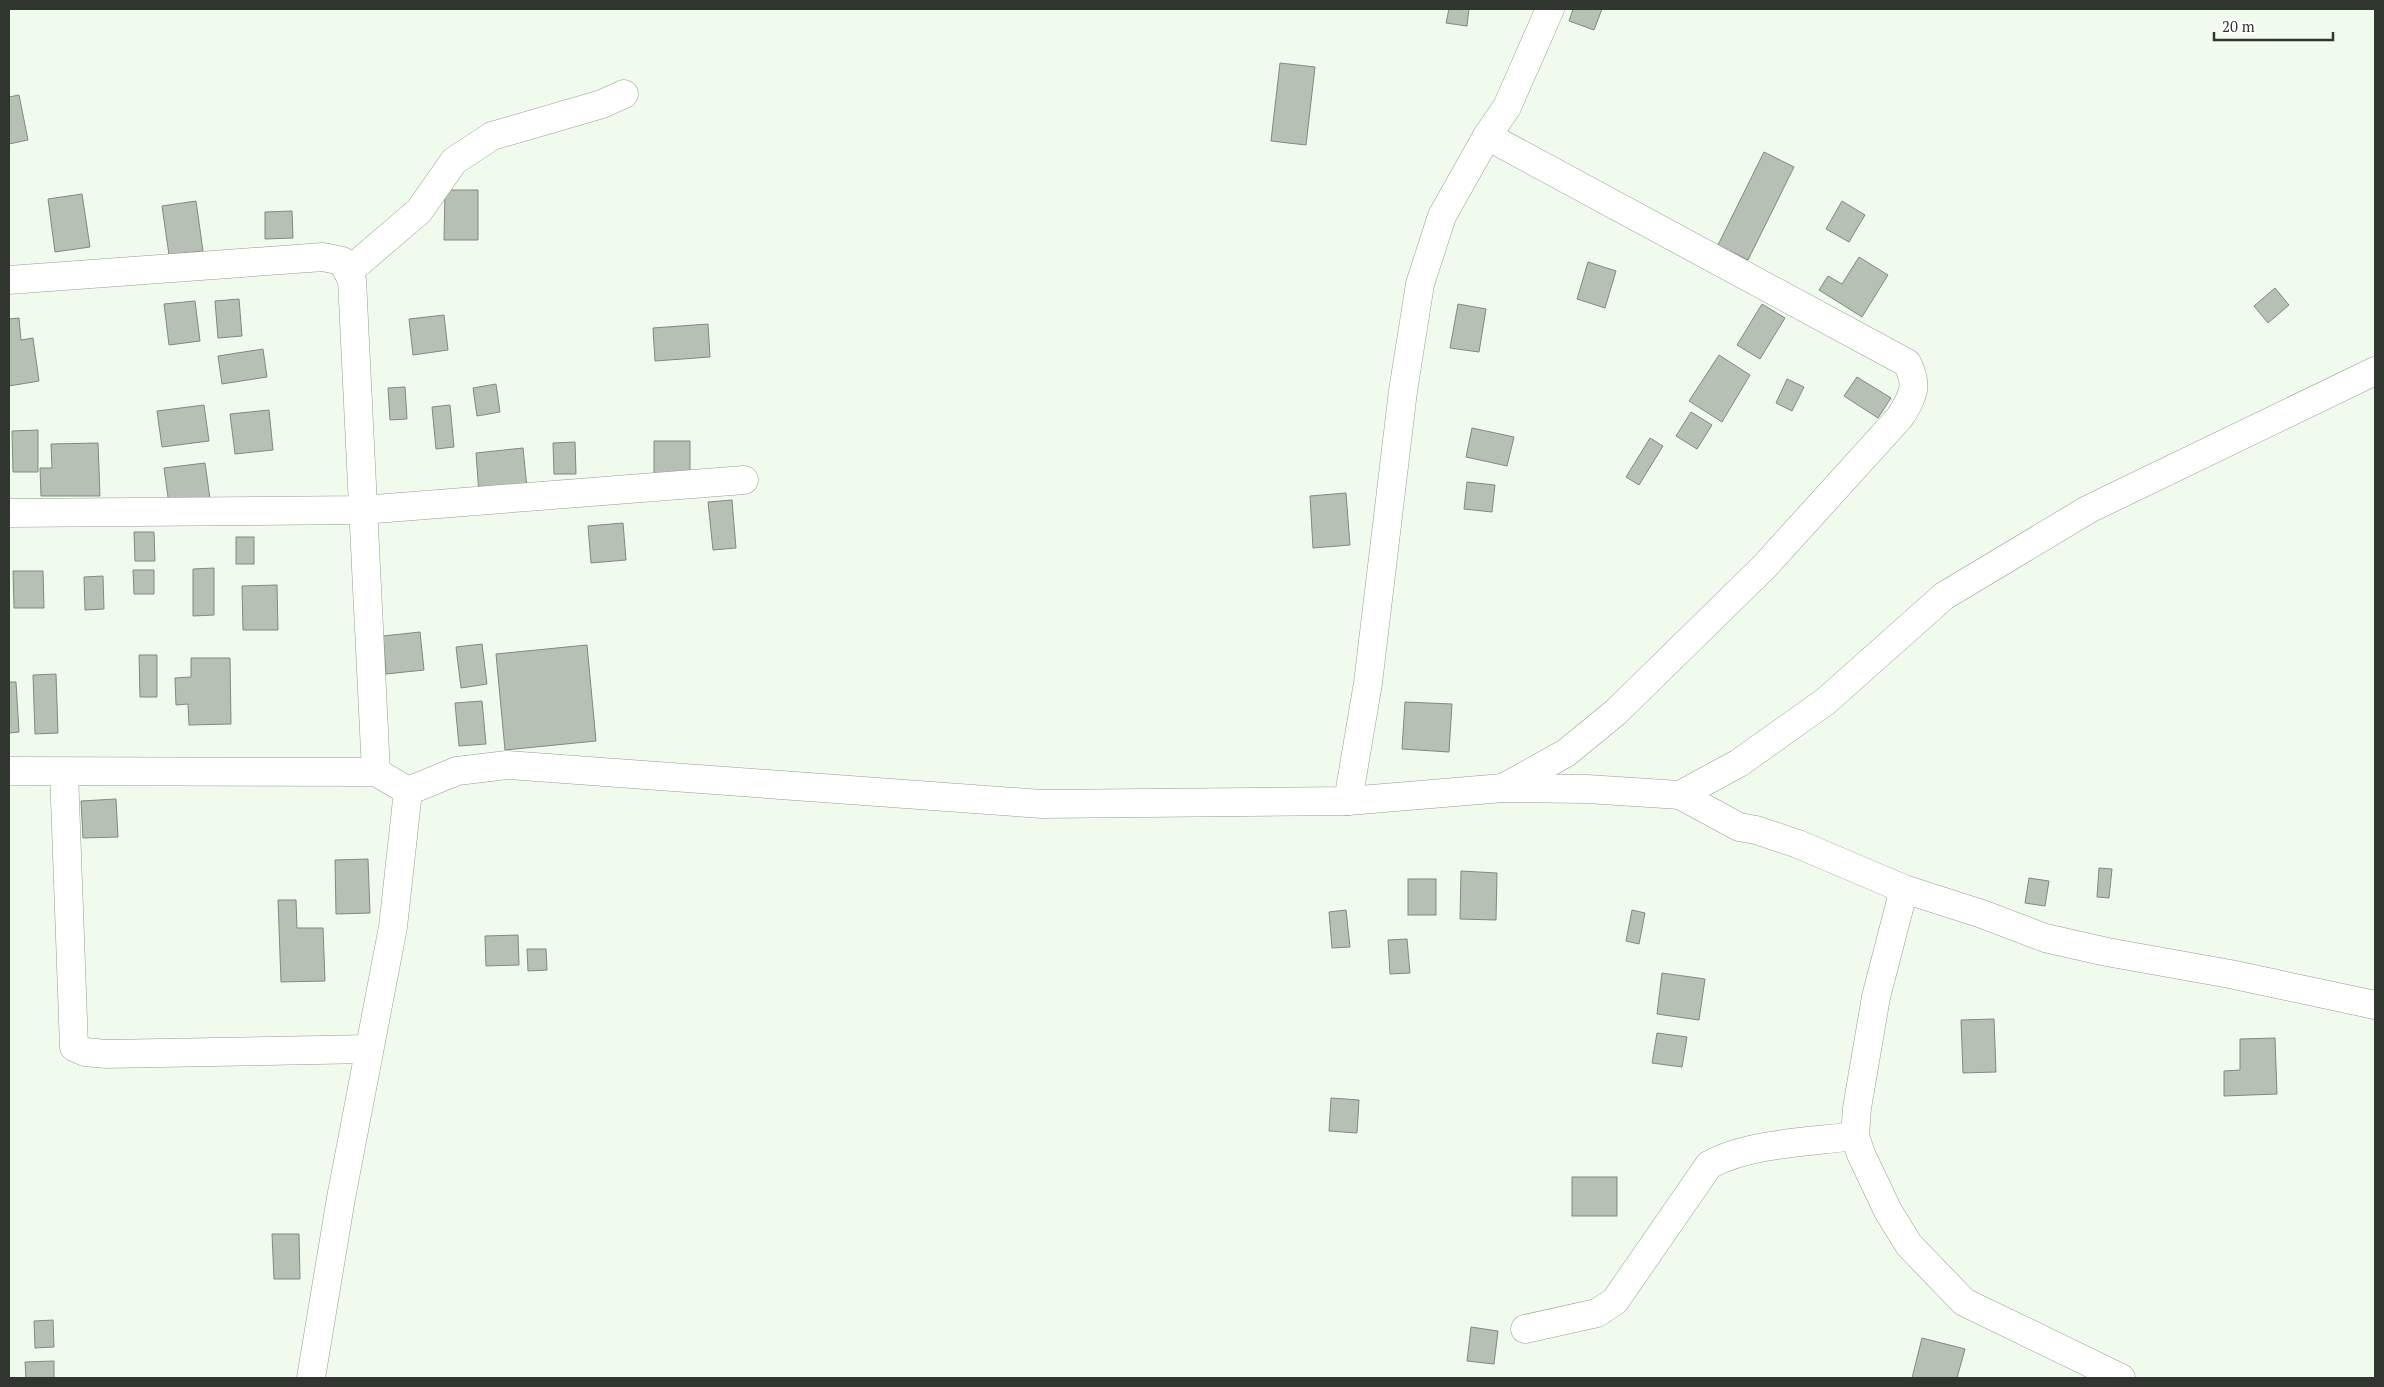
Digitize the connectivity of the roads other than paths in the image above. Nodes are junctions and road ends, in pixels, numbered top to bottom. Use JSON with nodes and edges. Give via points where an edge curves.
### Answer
{"nodes":[{"id":1,"x":1550,"y":9,"type":"edge"},
{"id":2,"x":624,"y":94,"type":"dead end"},
{"id":3,"x":1487,"y":136,"type":"junction"},
{"id":4,"x":349,"y":270,"type":"junction"},
{"id":5,"x":9,"y":280,"type":"edge"},
{"id":6,"x":2375,"y":371,"type":"edge"},
{"id":7,"x":744,"y":480,"type":"dead end"},
{"id":8,"x":362,"y":510,"type":"junction"},
{"id":9,"x":9,"y":514,"type":"edge"},
{"id":10,"x":9,"y":771,"type":"edge"},
{"id":11,"x":64,"y":772,"type":"junction"},
{"id":12,"x":376,"y":772,"type":"junction"},
{"id":13,"x":1502,"y":788,"type":"junction"},
{"id":14,"x":408,"y":791,"type":"junction"},
{"id":15,"x":1680,"y":795,"type":"junction"},
{"id":16,"x":1348,"y":801,"type":"junction"},
{"id":17,"x":1904,"y":889,"type":"junction"},
{"id":18,"x":2375,"y":1005,"type":"edge"},
{"id":19,"x":369,"y":1049,"type":"junction"},
{"id":20,"x":1855,"y":1136,"type":"junction"},
{"id":21,"x":1525,"y":1328,"type":"dead end"},
{"id":22,"x":311,"y":1378,"type":"edge"},
{"id":23,"x":2121,"y":1378,"type":"edge"}],
"edges":[{"from":1,"to":3,"type":"street","via":[[1507,107]]},
{"from":2,"to":4,"type":"street","via":[[602,104],[492,136],[454,160],[419,210]]},
{"from":3,"to":13,"type":"street","via":[[1907,363],[1914,384],[1914,394],[1894,424],[1765,566],[1616,712],[1566,753]]},
{"from":3,"to":16,"type":"street","via":[[1442,216],[1420,284],[1368,683]]},
{"from":4,"to":5,"type":"street","via":[[342,261],[323,257]]},
{"from":4,"to":8,"type":"street"},
{"from":6,"to":15,"type":"street","via":[[2089,509],[1944,596],[1826,701],[1739,763]]},
{"from":7,"to":8,"type":"street"},
{"from":8,"to":9,"type":"street"},
{"from":8,"to":12,"type":"street"},
{"from":10,"to":11,"type":"street"},
{"from":11,"to":12,"type":"street"},
{"from":11,"to":19,"type":"street","via":[[74,1047],[85,1052],[106,1054]]},
{"from":12,"to":14,"type":"street"},
{"from":13,"to":15,"type":"street","via":[[1587,788]]},
{"from":13,"to":16,"type":"street"},
{"from":14,"to":16,"type":"street","via":[[457,771],[507,766],[1042,804]]},
{"from":14,"to":19,"type":"street","via":[[393,927]]},
{"from":15,"to":17,"type":"street","via":[[1739,827],[1798,844]]},
{"from":17,"to":18,"type":"street","via":[[2045,938]]},
{"from":17,"to":20,"type":"street","via":[[1876,997]]},
{"from":19,"to":22,"type":"street"},
{"from":20,"to":21,"type":"street","via":[[1759,1149],[1723,1157],[1709,1165],[1615,1301],[1597,1313]]},
{"from":20,"to":23,"type":"street","via":[[1888,1211],[1909,1246],[1964,1302]]}]}
